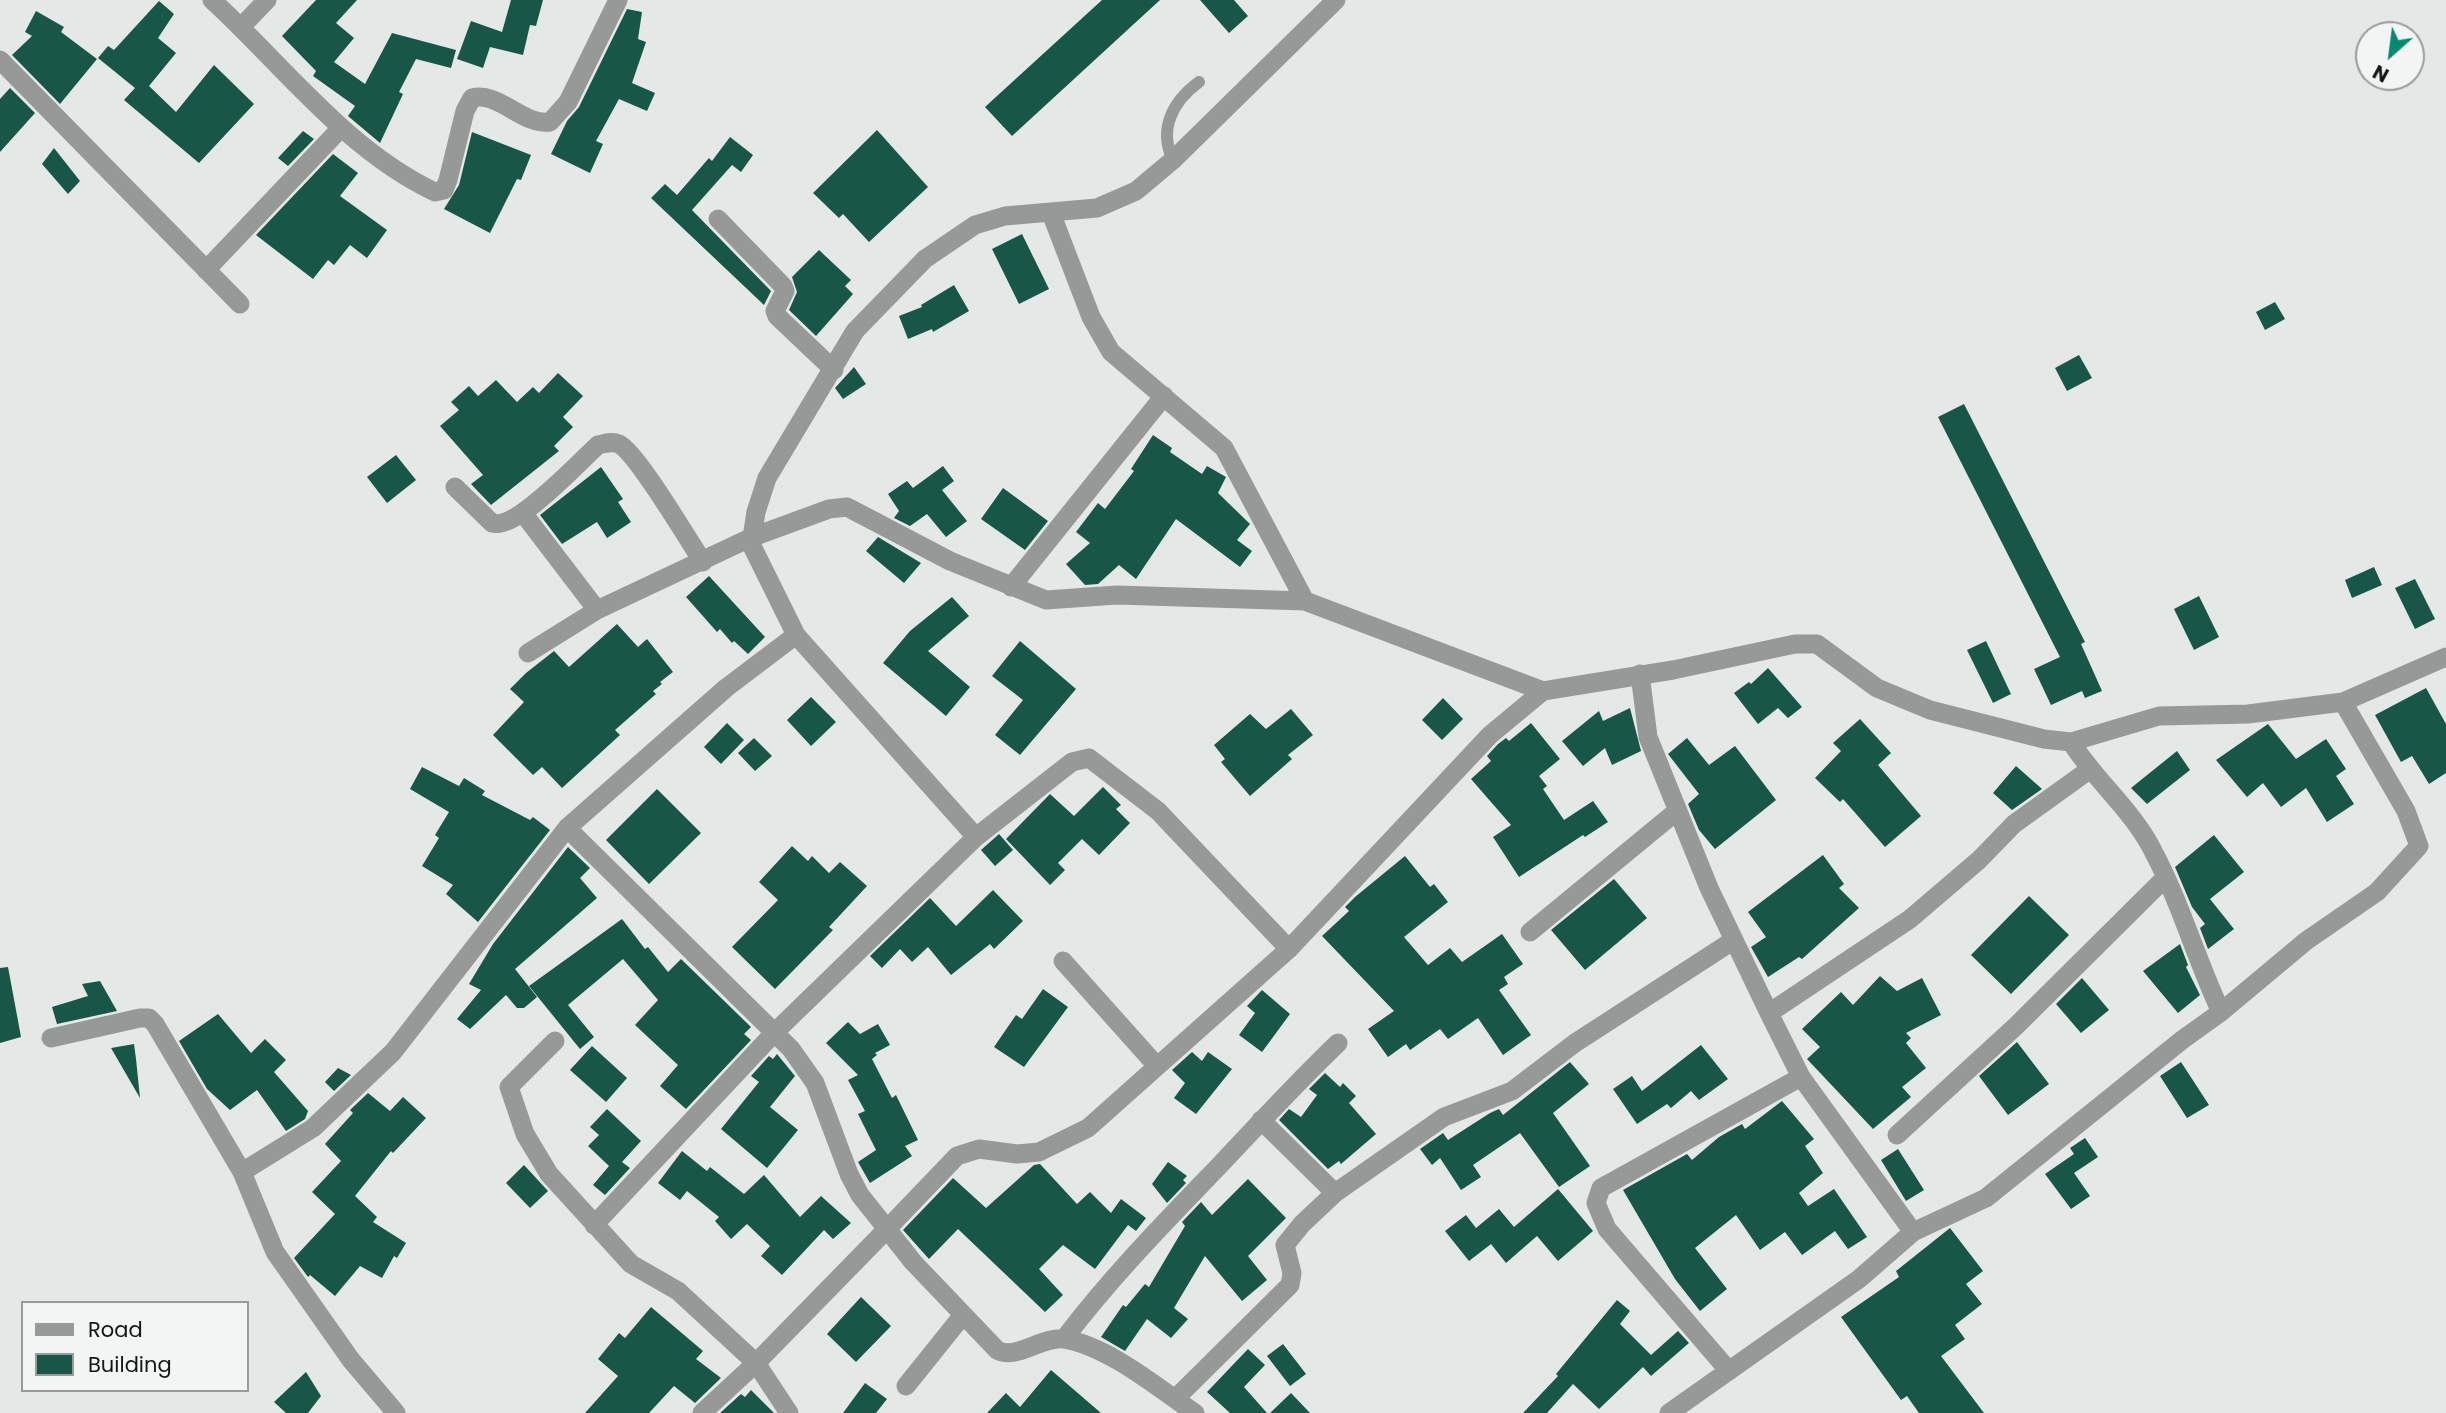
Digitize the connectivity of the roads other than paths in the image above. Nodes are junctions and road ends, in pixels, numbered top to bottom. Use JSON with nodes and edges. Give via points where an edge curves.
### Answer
{"nodes":[{"id":1,"x":212,"y":0,"type":"edge"},
{"id":2,"x":267,"y":0,"type":"edge"},
{"id":3,"x":618,"y":0,"type":"edge"},
{"id":4,"x":1336,"y":0,"type":"edge"},
{"id":5,"x":241,"y":27,"type":"junction"},
{"id":6,"x":0,"y":60,"type":"edge"},
{"id":7,"x":1199,"y":82,"type":"dead end"},
{"id":8,"x":341,"y":128,"type":"junction"},
{"id":9,"x":1173,"y":160,"type":"junction"},
{"id":10,"x":1051,"y":213,"type":"junction"},
{"id":11,"x":718,"y":219,"type":"dead end"},
{"id":12,"x":206,"y":270,"type":"junction"},
{"id":13,"x":240,"y":304,"type":"dead end"},
{"id":14,"x":834,"y":370,"type":"junction"},
{"id":15,"x":1164,"y":396,"type":"junction"},
{"id":16,"x":455,"y":487,"type":"dead end"},
{"id":17,"x":523,"y":513,"type":"junction"},
{"id":18,"x":754,"y":553,"type":"junction"},
{"id":19,"x":703,"y":562,"type":"junction"},
{"id":20,"x":1010,"y":587,"type":"junction"},
{"id":21,"x":1305,"y":601,"type":"junction"},
{"id":22,"x":597,"y":610,"type":"junction"},
{"id":23,"x":796,"y":635,"type":"junction"},
{"id":24,"x":528,"y":653,"type":"dead end"},
{"id":25,"x":2446,"y":657,"type":"edge"},
{"id":26,"x":1640,"y":674,"type":"junction"},
{"id":27,"x":1543,"y":691,"type":"junction"},
{"id":28,"x":2343,"y":702,"type":"junction"},
{"id":29,"x":2071,"y":742,"type":"junction"},
{"id":30,"x":2089,"y":770,"type":"junction"},
{"id":31,"x":1677,"y":811,"type":"junction"},
{"id":32,"x":567,"y":828,"type":"junction"},
{"id":33,"x":976,"y":837,"type":"junction"},
{"id":34,"x":2164,"y":879,"type":"junction"},
{"id":35,"x":1530,"y":932,"type":"dead end"},
{"id":36,"x":1734,"y":940,"type":"junction"},
{"id":37,"x":1289,"y":949,"type":"junction"},
{"id":38,"x":1063,"y":961,"type":"dead end"},
{"id":39,"x":2221,"y":1012,"type":"junction"},
{"id":40,"x":1769,"y":1013,"type":"junction"},
{"id":41,"x":774,"y":1033,"type":"junction"},
{"id":42,"x":51,"y":1038,"type":"dead end"},
{"id":43,"x":555,"y":1041,"type":"dead end"},
{"id":44,"x":1338,"y":1043,"type":"dead end"},
{"id":45,"x":1156,"y":1065,"type":"junction"},
{"id":46,"x":1801,"y":1077,"type":"junction"},
{"id":47,"x":1261,"y":1120,"type":"junction"},
{"id":48,"x":1897,"y":1135,"type":"dead end"},
{"id":49,"x":242,"y":1172,"type":"junction"},
{"id":50,"x":1335,"y":1193,"type":"junction"},
{"id":51,"x":594,"y":1225,"type":"junction"},
{"id":52,"x":887,"y":1229,"type":"junction"},
{"id":53,"x":1913,"y":1232,"type":"junction"},
{"id":54,"x":963,"y":1315,"type":"junction"},
{"id":55,"x":1064,"y":1339,"type":"junction"},
{"id":56,"x":756,"y":1363,"type":"junction"},
{"id":57,"x":1729,"y":1371,"type":"junction"},
{"id":58,"x":906,"y":1386,"type":"dead end"},
{"id":59,"x":1175,"y":1399,"type":"junction"},
{"id":60,"x":396,"y":1413,"type":"edge"},
{"id":61,"x":702,"y":1413,"type":"edge"},
{"id":62,"x":789,"y":1413,"type":"edge"},
{"id":63,"x":1195,"y":1413,"type":"edge"},
{"id":64,"x":1669,"y":1413,"type":"edge"}],
"edges":[{"from":1,"to":5,"type":"street"},
{"from":2,"to":5,"type":"street"},
{"from":3,"to":8,"type":"street","via":[[568,102],[550,122],[539,124],[489,99],[472,98],[444,190],[435,192],[422,186]]},
{"from":4,"to":9,"type":"street"},
{"from":5,"to":8,"type":"street"},
{"from":6,"to":12,"type":"street"},
{"from":7,"to":9,"type":"lane","via":[[1170,112],[1167,129]]},
{"from":8,"to":12,"type":"street"},
{"from":9,"to":10,"type":"street","via":[[1119,201]]},
{"from":10,"to":14,"type":"street","via":[[1005,216],[975,225],[925,260],[867,317]]},
{"from":10,"to":15,"type":"street","via":[[1091,317],[1111,352]]},
{"from":11,"to":14,"type":"street","via":[[783,286],[777,316]]},
{"from":12,"to":13,"type":"street"},
{"from":14,"to":18,"type":"street","via":[[767,478]]},
{"from":15,"to":20,"type":"street"},
{"from":15,"to":21,"type":"street","via":[[1231,457]]},
{"from":16,"to":17,"type":"street","via":[[496,525]]},
{"from":17,"to":19,"type":"street","via":[[597,445],[612,442],[622,446],[653,484]]},
{"from":17,"to":22,"type":"street"},
{"from":18,"to":19,"type":"street"},
{"from":18,"to":20,"type":"street","via":[[829,509],[846,508]]},
{"from":18,"to":23,"type":"street"},
{"from":19,"to":22,"type":"street"},
{"from":20,"to":21,"type":"street","via":[[1052,600],[1117,595]]},
{"from":21,"to":27,"type":"street"},
{"from":22,"to":24,"type":"street"},
{"from":23,"to":32,"type":"street","via":[[726,688]]},
{"from":23,"to":33,"type":"street"},
{"from":25,"to":28,"type":"street"},
{"from":26,"to":27,"type":"street"},
{"from":26,"to":29,"type":"street","via":[[1795,644],[1817,644],[1877,688],[1930,710]]},
{"from":26,"to":31,"type":"street","via":[[1648,737]]},
{"from":27,"to":37,"type":"street","via":[[1490,735]]},
{"from":28,"to":29,"type":"street","via":[[2248,714],[2159,716]]},
{"from":28,"to":39,"type":"street","via":[[2406,811],[2420,846],[2376,892],[2306,941]]},
{"from":29,"to":30,"type":"street"},
{"from":30,"to":34,"type":"street","via":[[2152,848]]},
{"from":30,"to":40,"type":"street","via":[[2014,824],[1910,919]]},
{"from":31,"to":35,"type":"street"},
{"from":31,"to":36,"type":"street"},
{"from":32,"to":41,"type":"street"},
{"from":32,"to":49,"type":"street","via":[[393,1052],[313,1128]]},
{"from":33,"to":37,"type":"street","via":[[1072,762],[1089,758],[1158,811]]},
{"from":33,"to":41,"type":"street"},
{"from":34,"to":39,"type":"street"},
{"from":34,"to":48,"type":"street","via":[[2016,1026]]},
{"from":36,"to":40,"type":"street"},
{"from":36,"to":50,"type":"street","via":[[1576,1042],[1512,1091],[1444,1117]]},
{"from":37,"to":45,"type":"street"},
{"from":38,"to":45,"type":"street"},
{"from":39,"to":53,"type":"street","via":[[1986,1198]]},
{"from":40,"to":46,"type":"street"},
{"from":41,"to":51,"type":"street"},
{"from":41,"to":52,"type":"street","via":[[815,1083],[849,1174]]},
{"from":42,"to":49,"type":"street","via":[[149,1018]]},
{"from":43,"to":51,"type":"street","via":[[509,1087],[525,1134],[549,1174]]},
{"from":44,"to":47,"type":"street"},
{"from":45,"to":52,"type":"street","via":[[1088,1128],[1060,1145],[1038,1152],[979,1149],[957,1156]]},
{"from":46,"to":53,"type":"street"},
{"from":46,"to":57,"type":"street","via":[[1601,1188],[1595,1203],[1606,1229]]},
{"from":47,"to":50,"type":"street"},
{"from":47,"to":55,"type":"street","via":[[1166,1218]]},
{"from":49,"to":60,"type":"street","via":[[275,1252],[351,1360]]},
{"from":50,"to":59,"type":"street","via":[[1285,1245],[1290,1285]]},
{"from":51,"to":56,"type":"street","via":[[631,1264],[678,1292]]},
{"from":52,"to":54,"type":"street"},
{"from":52,"to":56,"type":"street"},
{"from":53,"to":57,"type":"street","via":[[1859,1279]]},
{"from":54,"to":55,"type":"street","via":[[1003,1353]]},
{"from":54,"to":58,"type":"street"},
{"from":55,"to":59,"type":"street","via":[[1096,1350]]},
{"from":56,"to":61,"type":"street"},
{"from":56,"to":62,"type":"street"},
{"from":57,"to":64,"type":"street"},
{"from":59,"to":63,"type":"street"}]}
